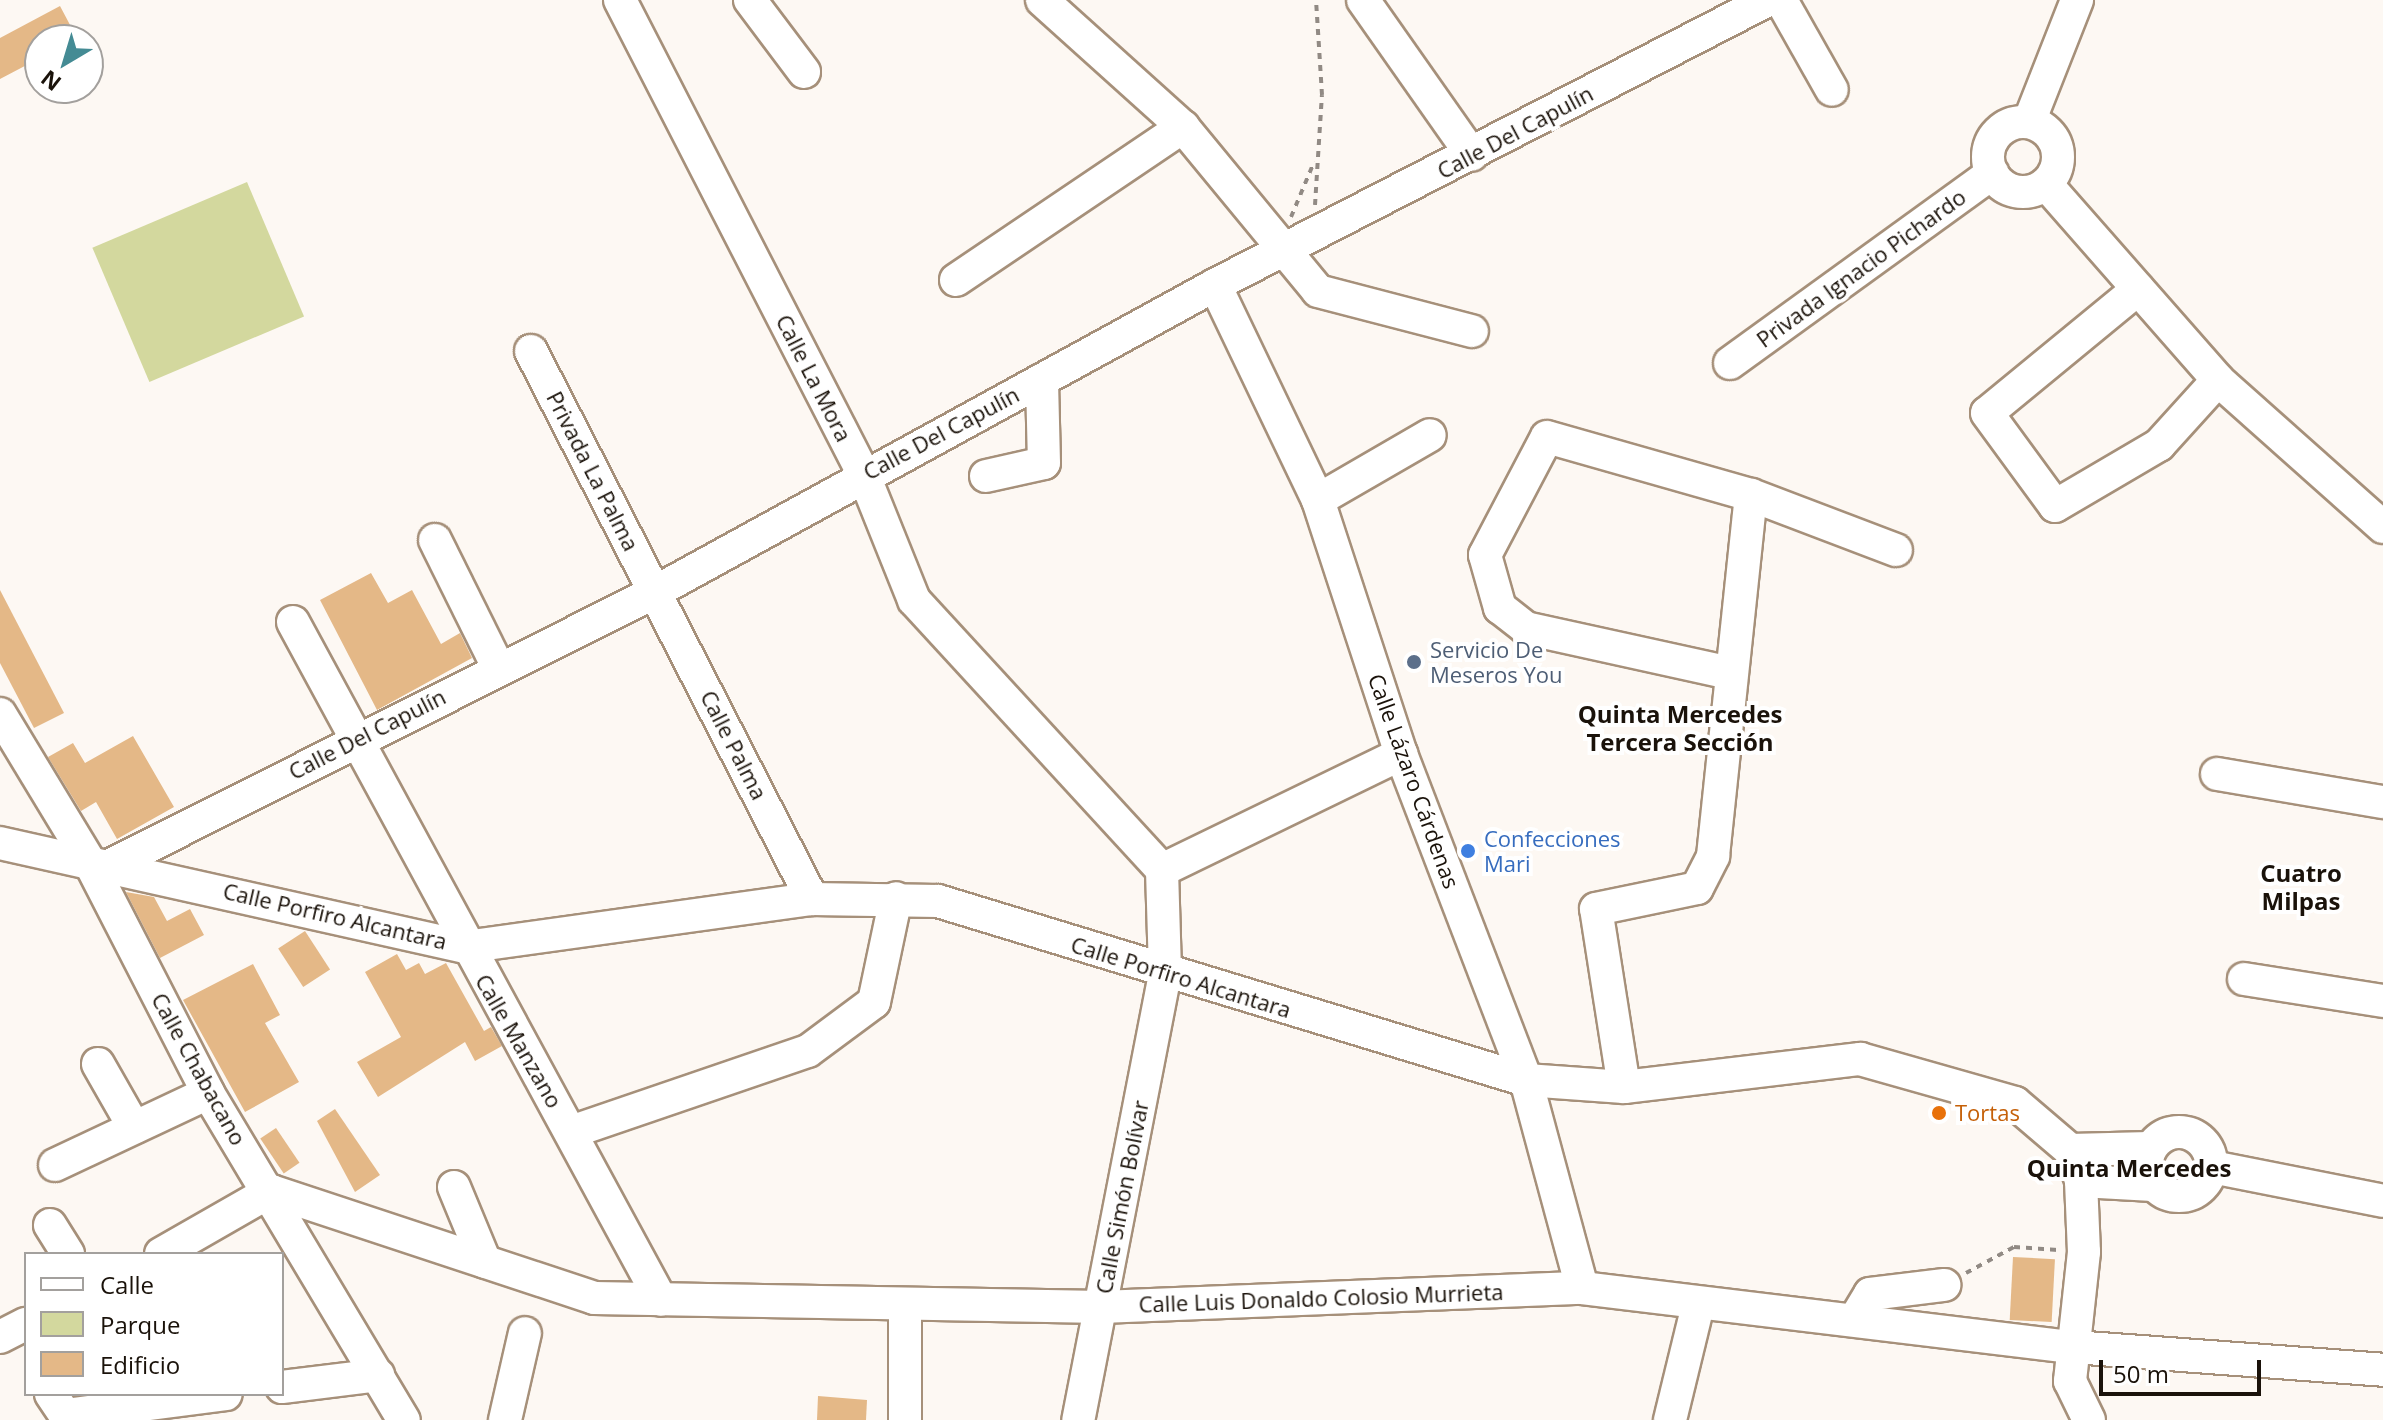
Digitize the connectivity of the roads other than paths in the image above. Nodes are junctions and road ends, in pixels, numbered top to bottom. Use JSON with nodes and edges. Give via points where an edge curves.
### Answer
{"nodes":[{"id":1,"x":620,"y":0,"type":"edge"},
{"id":2,"x":750,"y":0,"type":"edge"},
{"id":3,"x":1042,"y":0,"type":"edge"},
{"id":4,"x":1363,"y":0,"type":"edge"},
{"id":5,"x":1768,"y":0,"type":"edge"},
{"id":6,"x":1781,"y":0,"type":"edge"},
{"id":7,"x":2077,"y":0,"type":"edge"},
{"id":8,"x":804,"y":72,"type":"dead end"},
{"id":9,"x":1832,"y":90,"type":"dead end"},
{"id":10,"x":2029,"y":122,"type":"junction"},
{"id":11,"x":1183,"y":127,"type":"junction"},
{"id":12,"x":1472,"y":155,"type":"junction"},
{"id":13,"x":1992,"y":173,"type":"junction"},
{"id":14,"x":2046,"y":184,"type":"junction"},
{"id":15,"x":1283,"y":246,"type":"junction"},
{"id":16,"x":956,"y":280,"type":"dead end"},
{"id":17,"x":1215,"y":285,"type":"junction"},
{"id":18,"x":2138,"y":289,"type":"junction"},
{"id":19,"x":1472,"y":331,"type":"dead end"},
{"id":20,"x":531,"y":351,"type":"dead end"},
{"id":21,"x":1730,"y":363,"type":"dead end"},
{"id":22,"x":1042,"y":380,"type":"junction"},
{"id":23,"x":2218,"y":380,"type":"junction"},
{"id":24,"x":1430,"y":435,"type":"dead end"},
{"id":25,"x":863,"y":473,"type":"junction"},
{"id":26,"x":986,"y":476,"type":"dead end"},
{"id":27,"x":1751,"y":495,"type":"junction"},
{"id":28,"x":1318,"y":500,"type":"junction"},
{"id":29,"x":2383,"y":527,"type":"edge"},
{"id":30,"x":435,"y":540,"type":"dead end"},
{"id":31,"x":1896,"y":550,"type":"dead end"},
{"id":32,"x":655,"y":592,"type":"junction"},
{"id":33,"x":293,"y":622,"type":"dead end"},
{"id":34,"x":498,"y":667,"type":"junction"},
{"id":35,"x":1730,"y":673,"type":"junction"},
{"id":36,"x":0,"y":714,"type":"edge"},
{"id":37,"x":353,"y":741,"type":"junction"},
{"id":38,"x":1401,"y":754,"type":"junction"},
{"id":39,"x":2217,"y":774,"type":"dead end"},
{"id":40,"x":2383,"y":802,"type":"edge"},
{"id":41,"x":0,"y":843,"type":"edge"},
{"id":42,"x":101,"y":862,"type":"junction"},
{"id":43,"x":1162,"y":870,"type":"junction"},
{"id":44,"x":896,"y":898,"type":"junction"},
{"id":45,"x":812,"y":899,"type":"junction"},
{"id":46,"x":465,"y":947,"type":"junction"},
{"id":47,"x":1165,"y":974,"type":"junction"},
{"id":48,"x":2244,"y":979,"type":"dead end"},
{"id":49,"x":2383,"y":1001,"type":"edge"},
{"id":50,"x":98,"y":1064,"type":"dead end"},
{"id":51,"x":1526,"y":1080,"type":"junction"},
{"id":52,"x":1624,"y":1087,"type":"junction"},
{"id":53,"x":208,"y":1093,"type":"junction"},
{"id":54,"x":134,"y":1127,"type":"junction"},
{"id":55,"x":571,"y":1132,"type":"junction"},
{"id":56,"x":2150,"y":1148,"type":"junction"},
{"id":57,"x":2070,"y":1150,"type":"junction"},
{"id":58,"x":55,"y":1165,"type":"dead end"},
{"id":59,"x":2212,"y":1167,"type":"junction"},
{"id":60,"x":2081,"y":1181,"type":"junction"},
{"id":61,"x":2153,"y":1185,"type":"junction"},
{"id":62,"x":454,"y":1187,"type":"dead end"},
{"id":63,"x":271,"y":1191,"type":"junction"},
{"id":64,"x":2383,"y":1201,"type":"edge"},
{"id":65,"x":50,"y":1225,"type":"dead end"},
{"id":66,"x":67,"y":1252,"type":"edge"},
{"id":67,"x":164,"y":1252,"type":"edge"},
{"id":68,"x":485,"y":1262,"type":"junction"},
{"id":69,"x":1944,"y":1285,"type":"road end"},
{"id":70,"x":1582,"y":1288,"type":"junction"},
{"id":71,"x":661,"y":1300,"type":"junction"},
{"id":72,"x":1698,"y":1305,"type":"junction"},
{"id":73,"x":905,"y":1306,"type":"junction"},
{"id":74,"x":1101,"y":1307,"type":"junction"},
{"id":75,"x":1855,"y":1319,"type":"junction"},
{"id":76,"x":525,"y":1333,"type":"dead end"},
{"id":77,"x":2073,"y":1347,"type":"junction"},
{"id":78,"x":2383,"y":1370,"type":"edge"},
{"id":79,"x":378,"y":1375,"type":"junction"},
{"id":80,"x":284,"y":1387,"type":"edge"},
{"id":81,"x":52,"y":1396,"type":"edge"},
{"id":82,"x":211,"y":1396,"type":"edge"},
{"id":83,"x":404,"y":1420,"type":"edge"},
{"id":84,"x":505,"y":1420,"type":"edge"},
{"id":85,"x":905,"y":1420,"type":"edge"},
{"id":86,"x":1078,"y":1420,"type":"edge"},
{"id":87,"x":1670,"y":1420,"type":"edge"},
{"id":88,"x":2089,"y":1420,"type":"edge"}],
"edges":[{"from":1,"to":25,"type":"street","name":"Calle La Mora"},
{"from":2,"to":8,"type":"street"},
{"from":3,"to":11,"type":"street"},
{"from":4,"to":12,"type":"street"},
{"from":5,"to":12,"type":"street","name":"Calle Del Capulín"},
{"from":6,"to":9,"type":"street"},
{"from":7,"to":10,"type":"street"},
{"from":10,"to":13,"type":"street","via":[[1998,132],[1988,151]]},
{"from":10,"to":14,"type":"street","via":[[2055,142],[2058,165]]},
{"from":11,"to":15,"type":"street"},
{"from":11,"to":16,"type":"street"},
{"from":12,"to":15,"type":"street","name":"Calle Del Capulín","via":[[1319,234]]},
{"from":13,"to":14,"type":"street","via":[[2016,191]]},
{"from":13,"to":21,"type":"street","name":"Privada Ignacio Pichardo"},
{"from":14,"to":18,"type":"street"},
{"from":15,"to":17,"type":"street","name":"Calle Del Capulín"},
{"from":15,"to":19,"type":"street","via":[[1318,291]]},
{"from":17,"to":22,"type":"street","name":"Calle Del Capulín"},
{"from":17,"to":28,"type":"street","name":"Calle Lázaro Cárdenas"},
{"from":18,"to":23,"type":"street"},
{"from":18,"to":23,"type":"street","via":[[1987,413],[2055,506],[2159,445]]},
{"from":20,"to":32,"type":"street","name":"Privada La Palma"},
{"from":22,"to":25,"type":"street","name":"Calle Del Capulín"},
{"from":22,"to":26,"type":"street","via":[[1044,463]]},
{"from":23,"to":29,"type":"street"},
{"from":24,"to":28,"type":"street"},
{"from":25,"to":32,"type":"street","name":"Calle Del Capulín"},
{"from":25,"to":43,"type":"street","name":"Calle La Mora","via":[[914,600]]},
{"from":27,"to":31,"type":"street"},
{"from":27,"to":35,"type":"street"},
{"from":27,"to":35,"type":"street","via":[[1547,437],[1485,555],[1500,608],[1526,628]]},
{"from":28,"to":38,"type":"street","name":"Calle Lázaro Cárdenas"},
{"from":30,"to":34,"type":"street"},
{"from":32,"to":34,"type":"street","name":"Calle Del Capulín"},
{"from":32,"to":45,"type":"street","name":"Calle Palma"},
{"from":33,"to":37,"type":"street","name":"Calle Manzano"},
{"from":34,"to":37,"type":"street","name":"Calle Del Capulín"},
{"from":35,"to":52,"type":"street","via":[[1713,856],[1697,888],[1596,909]]},
{"from":36,"to":42,"type":"street","name":"Calle Chabacano"},
{"from":37,"to":42,"type":"street","name":"Calle Del Capulín"},
{"from":37,"to":46,"type":"street","name":"Calle Manzano"},
{"from":38,"to":43,"type":"street"},
{"from":38,"to":51,"type":"street","name":"Calle Lázaro Cárdenas"},
{"from":39,"to":40,"type":"street"},
{"from":41,"to":42,"type":"street","name":"Calle Porfiro Alcantara"},
{"from":42,"to":46,"type":"street","name":"Calle Porfiro Alcantara"},
{"from":42,"to":53,"type":"street","name":"Calle Chabacano"},
{"from":43,"to":47,"type":"street"},
{"from":44,"to":45,"type":"street","name":"Calle Porfiro Alcantara"},
{"from":44,"to":47,"type":"street","name":"Calle Porfiro Alcantara","via":[[938,901]]},
{"from":44,"to":55,"type":"street","via":[[874,1002],[819,1043]]},
{"from":45,"to":46,"type":"street","name":"Calle Porfiro Alcantara"},
{"from":46,"to":55,"type":"street","name":"Calle Manzano"},
{"from":47,"to":51,"type":"street","name":"Calle Porfiro Alcantara"},
{"from":47,"to":74,"type":"street","name":"Calle Simón Bolívar"},
{"from":48,"to":49,"type":"street"},
{"from":50,"to":54,"type":"street"},
{"from":51,"to":52,"type":"street","name":"Calle Porfiro Alcantara"},
{"from":51,"to":70,"type":"street","name":"Calle Lázaro Cárdenas"},
{"from":52,"to":57,"type":"street","name":"Calle Porfiro Alcantara","via":[[1860,1059],[2015,1103]]},
{"from":53,"to":54,"type":"street"},
{"from":53,"to":63,"type":"street","name":"Calle Chabacano"},
{"from":54,"to":58,"type":"street"},
{"from":55,"to":71,"type":"street","name":"Calle Manzano"},
{"from":56,"to":57,"type":"street"},
{"from":56,"to":59,"type":"street","via":[[2160,1137],[2188,1133],[2210,1153]]},
{"from":56,"to":61,"type":"street","via":[[2146,1166]]},
{"from":57,"to":60,"type":"street","name":"Calle Porfiro Alcantara"},
{"from":59,"to":61,"type":"street","via":[[2196,1193],[2180,1197]]},
{"from":59,"to":64,"type":"street"},
{"from":60,"to":61,"type":"street"},
{"from":60,"to":77,"type":"street","name":"Calle Porfiro Alcantara","via":[[2084,1252]]},
{"from":62,"to":68,"type":"street"},
{"from":63,"to":67,"type":"street"},
{"from":63,"to":68,"type":"street","name":"Calle Luis Donaldo Colosio Murrieta"},
{"from":63,"to":79,"type":"street","name":"Calle Chabacano"},
{"from":65,"to":66,"type":"street"},
{"from":68,"to":71,"type":"street","name":"Calle Luis Donaldo Colosio Murrieta","via":[[594,1298]]},
{"from":69,"to":75,"type":"street","via":[[1870,1294]]},
{"from":70,"to":72,"type":"street","name":"Calle Luis Donaldo Colosio Murrieta"},
{"from":70,"to":74,"type":"street","name":"Calle Luis Donaldo Colosio Murrieta"},
{"from":71,"to":73,"type":"street","name":"Calle Luis Donaldo Colosio Murrieta"},
{"from":72,"to":75,"type":"street","name":"Calle Luis Donaldo Colosio Murrieta"},
{"from":72,"to":87,"type":"street"},
{"from":73,"to":74,"type":"street","name":"Calle Luis Donaldo Colosio Murrieta"},
{"from":73,"to":85,"type":"street"},
{"from":74,"to":86,"type":"street","name":"Calle Simón Bolívar"},
{"from":75,"to":77,"type":"street","name":"Calle Luis Donaldo Colosio Murrieta"},
{"from":76,"to":84,"type":"street"},
{"from":77,"to":78,"type":"street","name":"Calle Luis Donaldo Colosio Murrieta"},
{"from":77,"to":88,"type":"street","name":"Calle Porfiro Alcantara","via":[[2070,1381]]},
{"from":79,"to":80,"type":"street"},
{"from":79,"to":83,"type":"street","name":"Calle Chabacano"},
{"from":81,"to":82,"type":"street","via":[[65,1415]]}]}
